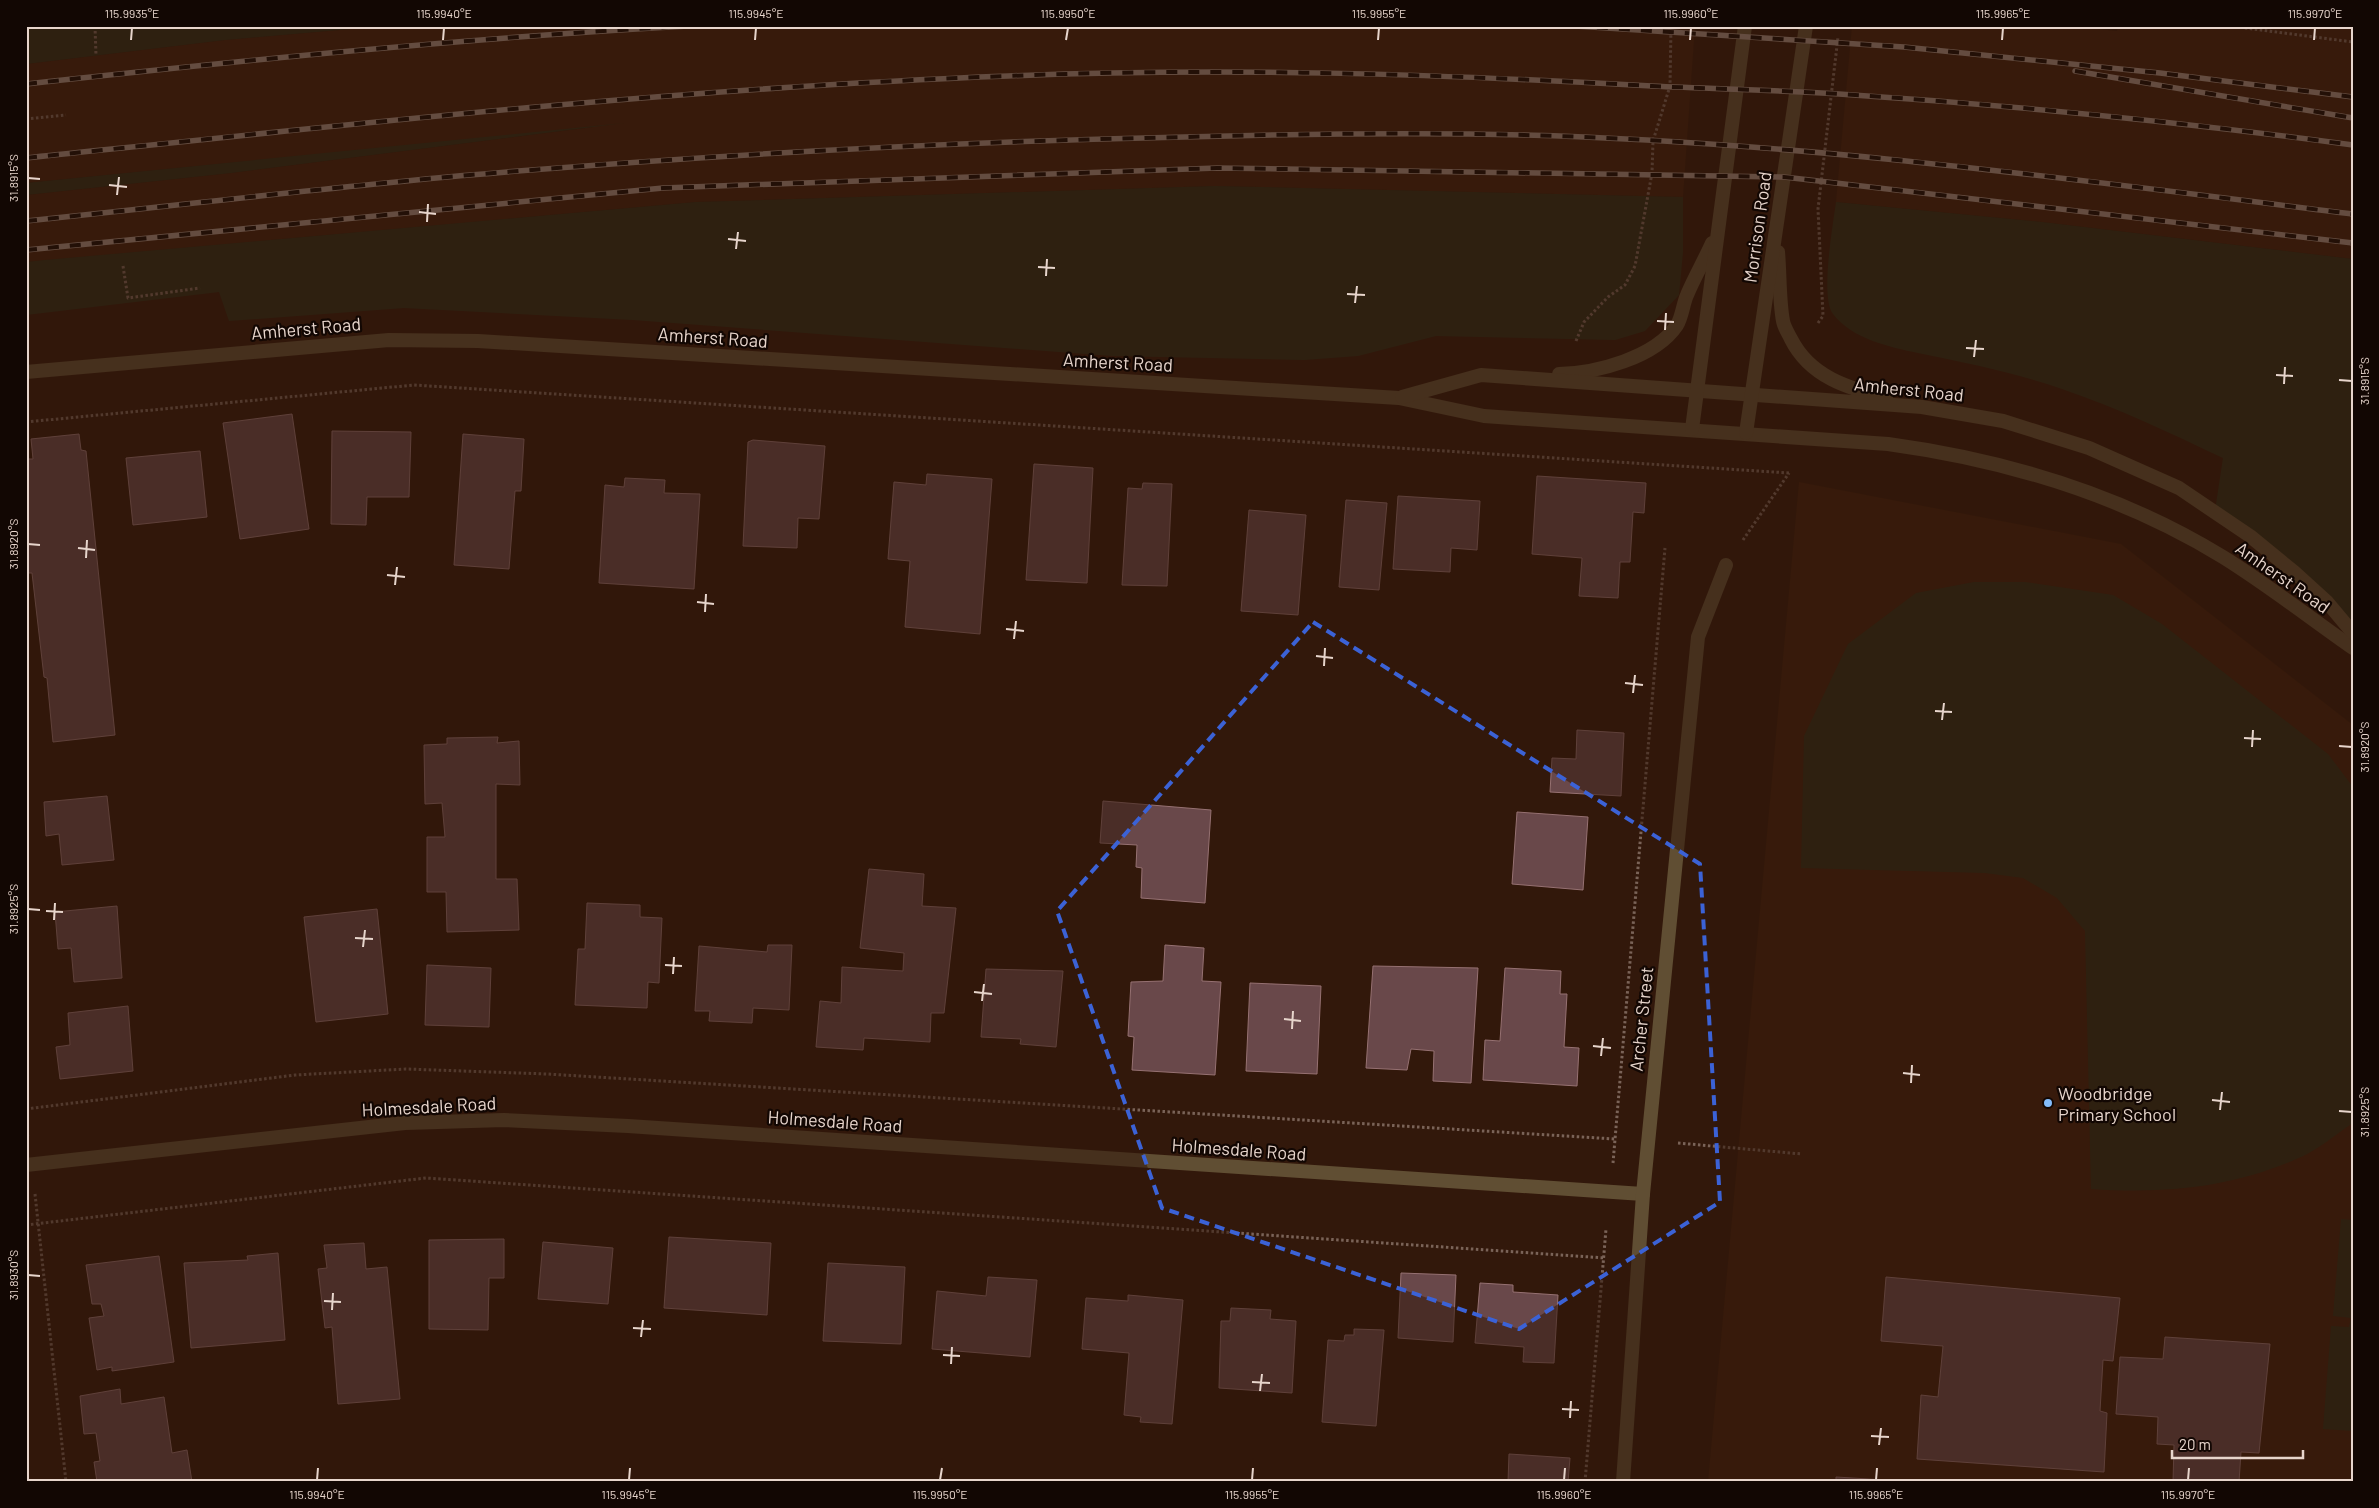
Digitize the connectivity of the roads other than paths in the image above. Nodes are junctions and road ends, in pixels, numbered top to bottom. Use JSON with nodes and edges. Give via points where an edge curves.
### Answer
{"nodes":[{"id":1,"x":1745,"y":26,"type":"edge"},
{"id":2,"x":1806,"y":26,"type":"edge"},
{"id":3,"x":1776,"y":226,"type":"junction"},
{"id":4,"x":1718,"y":232,"type":"junction"},
{"id":5,"x":26,"y":372,"type":"edge"},
{"id":6,"x":1481,"y":376,"type":"junction"},
{"id":7,"x":1697,"y":391,"type":"junction"},
{"id":8,"x":1751,"y":395,"type":"junction"},
{"id":9,"x":1399,"y":398,"type":"junction"},
{"id":10,"x":1922,"y":407,"type":"junction"},
{"id":11,"x":1692,"y":429,"type":"junction"},
{"id":12,"x":1746,"y":433,"type":"junction"},
{"id":13,"x":1726,"y":565,"type":"road end"},
{"id":14,"x":2353,"y":632,"type":"edge"},
{"id":15,"x":2353,"y":648,"type":"edge"},
{"id":16,"x":30,"y":1164,"type":"edge"},
{"id":17,"x":1643,"y":1194,"type":"junction"},
{"id":18,"x":1623,"y":1482,"type":"edge"}],
"edges":[{"from":1,"to":4,"type":"street"},
{"from":2,"to":3,"type":"street","name":"Morrison Road"},
{"from":3,"to":8,"type":"street","name":"Morrison Road"},
{"from":3,"to":10,"type":"street","via":[[1783,323],[1798,352],[1831,380]]},
{"from":4,"to":6,"type":"street","via":[[1686,297],[1678,324],[1660,342],[1612,366],[1589,371]]},
{"from":4,"to":7,"type":"street"},
{"from":5,"to":9,"type":"street","name":"Amherst Road","via":[[389,340],[478,341]]},
{"from":6,"to":7,"type":"street","name":"Amherst Road"},
{"from":6,"to":9,"type":"street","name":"Amherst Road"},
{"from":7,"to":8,"type":"street","name":"Amherst Road"},
{"from":7,"to":11,"type":"street"},
{"from":8,"to":10,"type":"street","name":"Amherst Road"},
{"from":8,"to":12,"type":"street","name":"Morrison Road"},
{"from":9,"to":11,"type":"street","name":"Amherst Road","via":[[1484,416]]},
{"from":10,"to":14,"type":"street","name":"Amherst Road","via":[[2003,421],[2046,434],[2088,448],[2178,488],[2250,536],[2294,572]]},
{"from":11,"to":12,"type":"street","name":"Amherst Road"},
{"from":12,"to":15,"type":"street","name":"Amherst Road","via":[[1928,450],[2004,466],[2114,502],[2224,558]]},
{"from":13,"to":17,"type":"street","name":"Archer Street","via":[[1698,637]]},
{"from":16,"to":17,"type":"street","name":"Holmesdale Road","via":[[405,1124],[504,1120]]},
{"from":17,"to":18,"type":"street","name":"Archer Street"}]}
